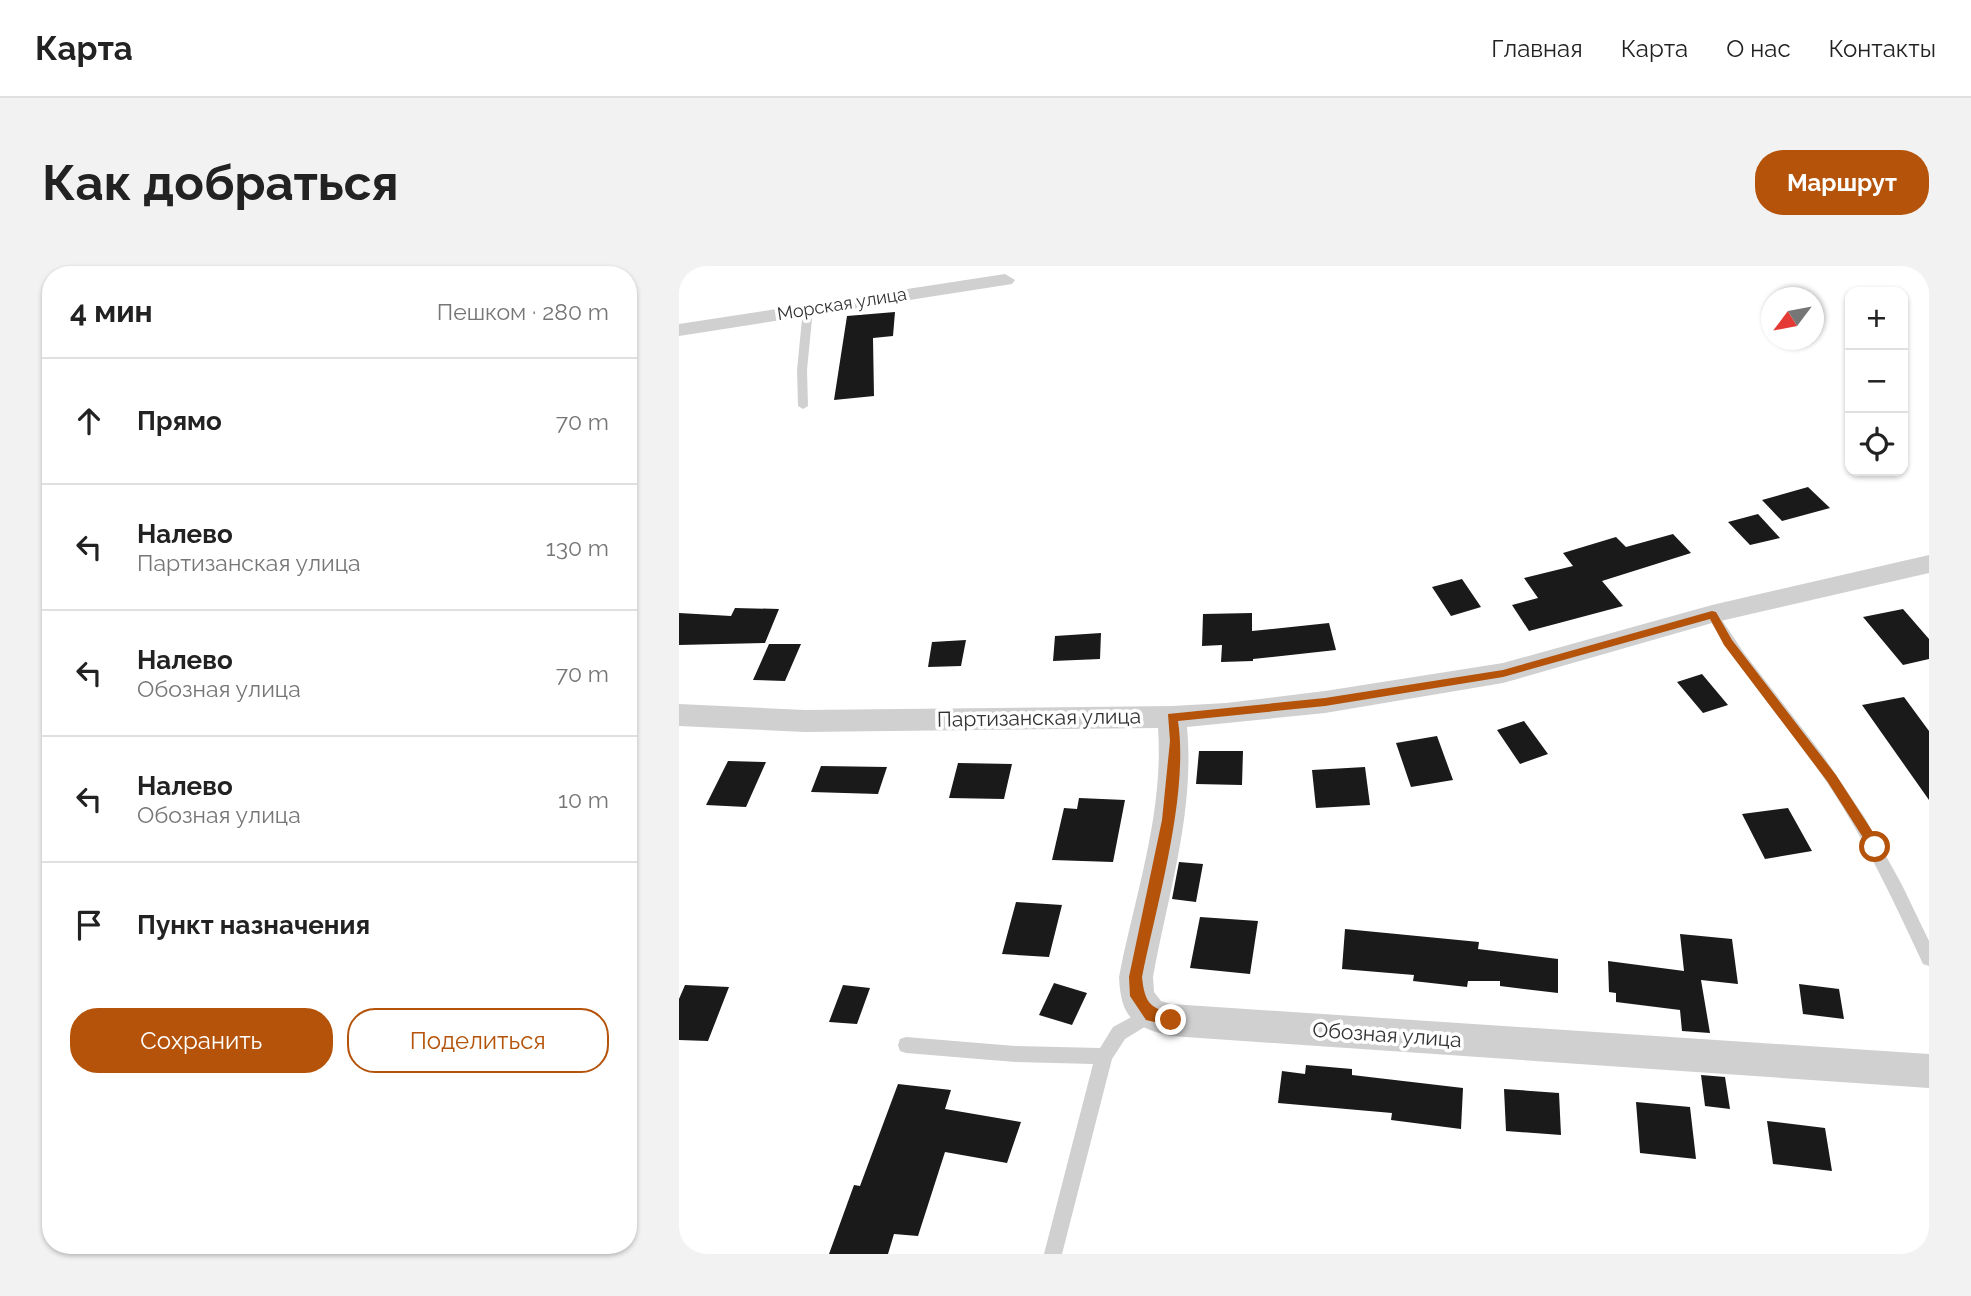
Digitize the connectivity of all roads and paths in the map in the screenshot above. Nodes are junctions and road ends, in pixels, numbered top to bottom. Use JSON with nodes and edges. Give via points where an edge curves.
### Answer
{"nodes":[{"id":1,"x":1005,"y":280,"type":"dead end"},
{"id":2,"x":808,"y":309,"type":"junction"},
{"id":3,"x":679,"y":330,"type":"edge"},
{"id":4,"x":803,"y":406,"type":"dead end"},
{"id":5,"x":1929,"y":564,"type":"edge"},
{"id":6,"x":1712,"y":614,"type":"junction"},
{"id":7,"x":679,"y":715,"type":"edge"},
{"id":8,"x":1172,"y":717,"type":"junction"},
{"id":9,"x":1929,"y":959,"type":"edge"},
{"id":10,"x":1150,"y":1015,"type":"junction"},
{"id":11,"x":906,"y":1045,"type":"dead end"},
{"id":12,"x":1104,"y":1056,"type":"junction"},
{"id":13,"x":1929,"y":1071,"type":"edge"},
{"id":14,"x":1053,"y":1254,"type":"edge"}],
"edges":[{"from":1,"to":2,"type":"street","name":"Морская улица"},
{"from":2,"to":3,"type":"street","name":"Морская улица"},
{"from":2,"to":4,"type":"lane"},
{"from":5,"to":6,"type":"street","name":"Партизанская улица"},
{"from":6,"to":8,"type":"street","name":"Партизанская улица","via":[[1503,673],[1325,702]]},
{"from":6,"to":9,"type":"lane","via":[[1728,642],[1832,778],[1875,847]]},
{"from":7,"to":8,"type":"street","name":"Партизанская улица","via":[[805,721]]},
{"from":8,"to":10,"type":"street","via":[[1175,741],[1170,809],[1136,977],[1137,996]]},
{"from":10,"to":12,"type":"lane","via":[[1119,1033]]},
{"from":10,"to":13,"type":"street","name":"Обозная улица"},
{"from":11,"to":12,"type":"lane","via":[[1015,1055]]},
{"from":12,"to":14,"type":"lane"}]}
